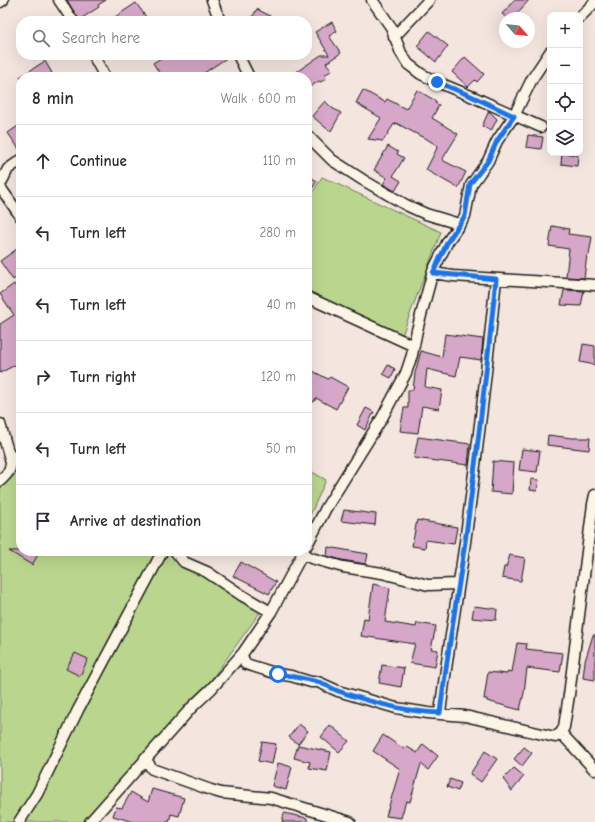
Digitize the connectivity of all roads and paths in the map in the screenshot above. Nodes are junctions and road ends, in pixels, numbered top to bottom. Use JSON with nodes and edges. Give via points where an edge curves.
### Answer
{"nodes":[{"id":1,"x":3,"y":0,"type":"edge"},
{"id":2,"x":59,"y":0,"type":"edge"},
{"id":3,"x":212,"y":0,"type":"edge"},
{"id":4,"x":372,"y":0,"type":"edge"},
{"id":5,"x":429,"y":0,"type":"edge"},
{"id":6,"x":0,"y":2,"type":"edge"},
{"id":7,"x":595,"y":2,"type":"edge"},
{"id":8,"x":583,"y":14,"type":"edge"},
{"id":9,"x":70,"y":16,"type":"edge"},
{"id":10,"x":218,"y":16,"type":"edge"},
{"id":11,"x":394,"y":37,"type":"junction"},
{"id":12,"x":547,"y":56,"type":"edge"},
{"id":13,"x":96,"y":60,"type":"edge"},
{"id":14,"x":240,"y":60,"type":"edge"},
{"id":15,"x":102,"y":72,"type":"edge"},
{"id":16,"x":246,"y":72,"type":"edge"},
{"id":17,"x":514,"y":116,"type":"junction"},
{"id":18,"x":541,"y":127,"type":"dead end"},
{"id":19,"x":312,"y":139,"type":"edge"},
{"id":20,"x":16,"y":162,"type":"edge"},
{"id":21,"x":4,"y":167,"type":"edge"},
{"id":22,"x":0,"y":186,"type":"edge"},
{"id":23,"x":16,"y":210,"type":"edge"},
{"id":24,"x":459,"y":224,"type":"junction"},
{"id":25,"x":433,"y":273,"type":"junction"},
{"id":26,"x":496,"y":279,"type":"junction"},
{"id":27,"x":595,"y":285,"type":"edge"},
{"id":28,"x":312,"y":299,"type":"edge"},
{"id":29,"x":414,"y":346,"type":"junction"},
{"id":30,"x":0,"y":424,"type":"edge"},
{"id":31,"x":16,"y":458,"type":"edge"},
{"id":32,"x":11,"y":465,"type":"junction"},
{"id":33,"x":1,"y":480,"type":"edge"},
{"id":34,"x":595,"y":495,"type":"edge"},
{"id":35,"x":312,"y":535,"type":"edge"},
{"id":36,"x":160,"y":556,"type":"edge"},
{"id":37,"x":179,"y":556,"type":"edge"},
{"id":38,"x":301,"y":556,"type":"edge"},
{"id":39,"x":309,"y":556,"type":"edge"},
{"id":40,"x":458,"y":584,"type":"junction"},
{"id":41,"x":271,"y":612,"type":"junction"},
{"id":42,"x":241,"y":655,"type":"junction"},
{"id":43,"x":440,"y":713,"type":"junction"},
{"id":44,"x":561,"y":733,"type":"junction"},
{"id":45,"x":145,"y":758,"type":"junction"},
{"id":46,"x":595,"y":770,"type":"edge"},
{"id":47,"x":19,"y":822,"type":"edge"},
{"id":48,"x":90,"y":822,"type":"edge"},
{"id":49,"x":350,"y":822,"type":"edge"}],
"edges":[{"from":1,"to":6,"type":"street"},
{"from":2,"to":9,"type":"street"},
{"from":3,"to":10,"type":"street"},
{"from":4,"to":11,"type":"street"},
{"from":5,"to":11,"type":"street"},
{"from":7,"to":8,"type":"street"},
{"from":11,"to":17,"type":"street","via":[[408,64],[420,74]]},
{"from":12,"to":17,"type":"street","via":[[532,79]]},
{"from":13,"to":15,"type":"street"},
{"from":14,"to":16,"type":"street"},
{"from":17,"to":18,"type":"street"},
{"from":17,"to":24,"type":"street","via":[[497,141],[488,161],[470,184],[465,216]]},
{"from":19,"to":24,"type":"street","via":[[332,160],[406,205]]},
{"from":20,"to":21,"type":"street"},
{"from":21,"to":22,"type":"street"},
{"from":22,"to":23,"type":"street"},
{"from":24,"to":25,"type":"street"},
{"from":25,"to":26,"type":"street"},
{"from":25,"to":29,"type":"street"},
{"from":26,"to":27,"type":"street"},
{"from":26,"to":40,"type":"street","via":[[479,437]]},
{"from":28,"to":29,"type":"street"},
{"from":29,"to":35,"type":"street","via":[[406,373],[382,418]]},
{"from":30,"to":32,"type":"street"},
{"from":31,"to":32,"type":"street"},
{"from":32,"to":33,"type":"street","via":[[14,477]]},
{"from":34,"to":44,"type":"street","via":[[569,695]]},
{"from":36,"to":47,"type":"street","via":[[78,710],[37,794]]},
{"from":37,"to":41,"type":"street","via":[[184,562],[208,572]]},
{"from":38,"to":41,"type":"street"},
{"from":39,"to":40,"type":"street","via":[[343,567],[382,573],[428,585]]},
{"from":40,"to":43,"type":"street"},
{"from":41,"to":42,"type":"street"},
{"from":42,"to":43,"type":"street","via":[[246,664],[257,669],[318,682],[338,691],[396,708]]},
{"from":42,"to":45,"type":"street"},
{"from":43,"to":44,"type":"street","via":[[465,716],[555,737]]},
{"from":44,"to":46,"type":"street"},
{"from":45,"to":48,"type":"street"},
{"from":45,"to":49,"type":"street","via":[[152,769],[211,790],[270,798]]}]}
